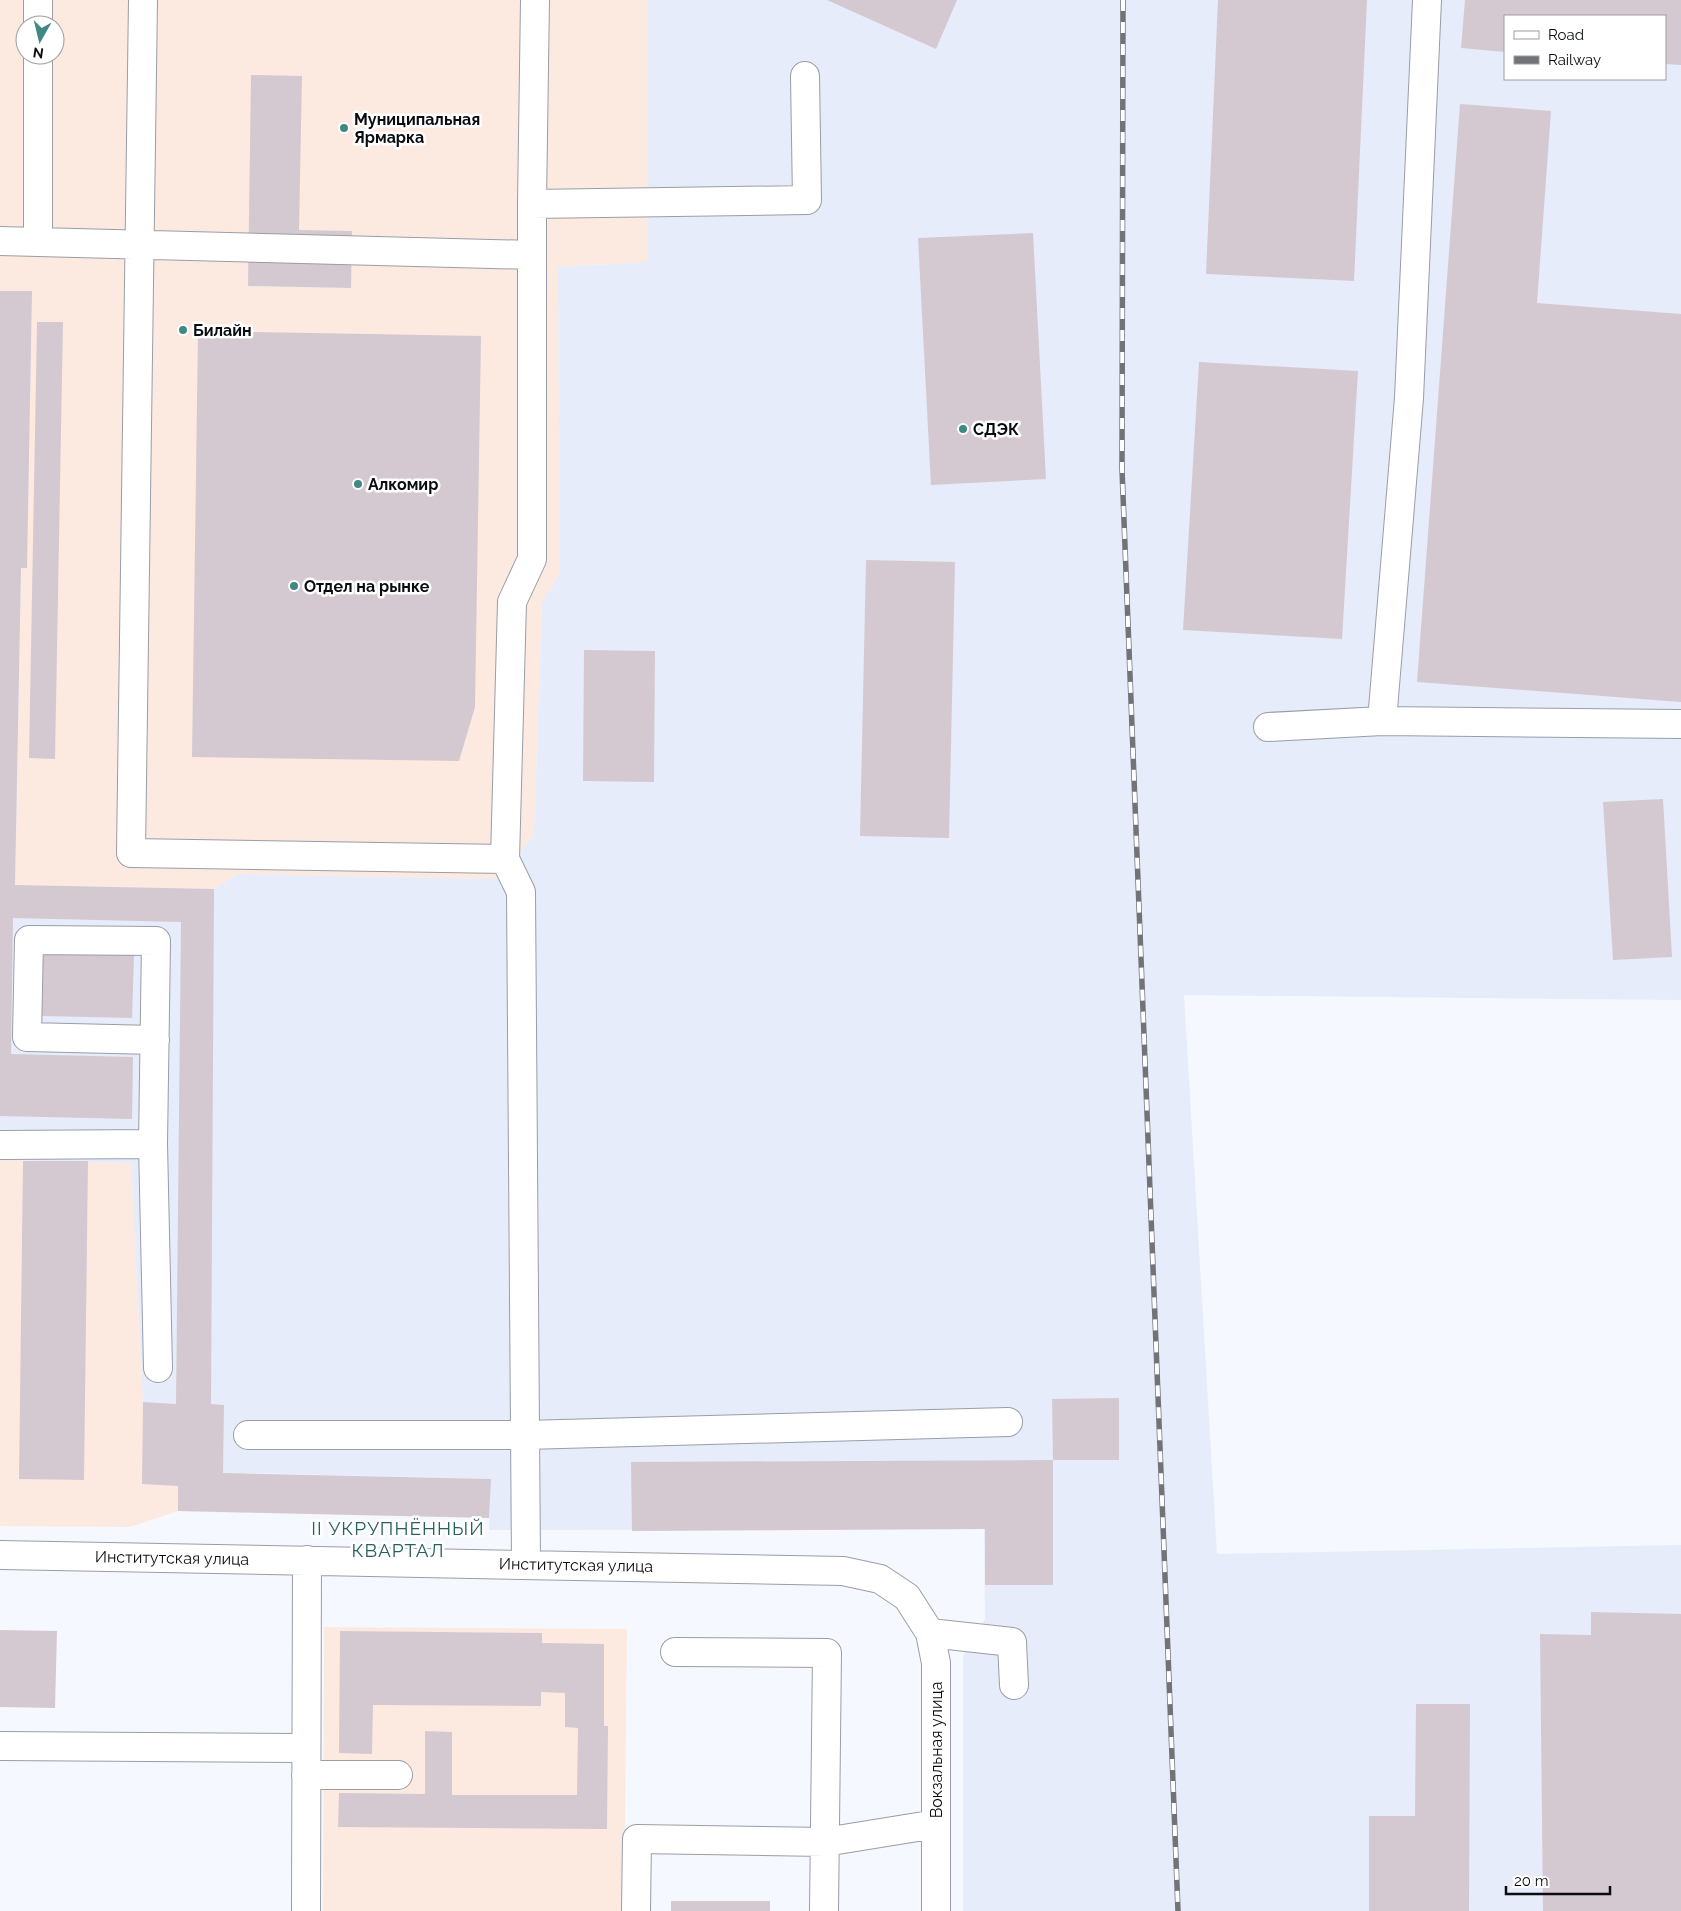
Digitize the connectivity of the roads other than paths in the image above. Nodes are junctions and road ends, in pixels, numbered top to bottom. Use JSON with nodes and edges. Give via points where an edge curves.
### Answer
{"nodes":[{"id":1,"x":38,"y":0,"type":"edge"},
{"id":2,"x":143,"y":0,"type":"edge"},
{"id":3,"x":535,"y":0,"type":"edge"},
{"id":4,"x":1427,"y":0,"type":"edge"},
{"id":5,"x":38,"y":15,"type":"edge"},
{"id":6,"x":38,"y":65,"type":"edge"},
{"id":7,"x":805,"y":76,"type":"dead end"},
{"id":8,"x":532,"y":204,"type":"junction"},
{"id":9,"x":0,"y":241,"type":"edge"},
{"id":10,"x":38,"y":241,"type":"junction"},
{"id":11,"x":138,"y":244,"type":"junction"},
{"id":12,"x":532,"y":255,"type":"junction"},
{"id":13,"x":1382,"y":721,"type":"junction"},
{"id":14,"x":1681,"y":724,"type":"edge"},
{"id":15,"x":1268,"y":727,"type":"dead end"},
{"id":16,"x":505,"y":859,"type":"junction"},
{"id":17,"x":155,"y":1040,"type":"junction"},
{"id":18,"x":154,"y":1144,"type":"junction"},
{"id":19,"x":0,"y":1145,"type":"edge"},
{"id":20,"x":158,"y":1368,"type":"dead end"},
{"id":21,"x":1008,"y":1422,"type":"dead end"},
{"id":22,"x":248,"y":1435,"type":"dead end"},
{"id":23,"x":525,"y":1435,"type":"junction"},
{"id":24,"x":0,"y":1555,"type":"edge"},
{"id":25,"x":307,"y":1560,"type":"junction"},
{"id":26,"x":526,"y":1564,"type":"junction"},
{"id":27,"x":907,"y":1597,"type":"joint"},
{"id":28,"x":930,"y":1633,"type":"junction"},
{"id":29,"x":675,"y":1652,"type":"dead end"},
{"id":30,"x":1014,"y":1685,"type":"dead end"},
{"id":31,"x":0,"y":1746,"type":"edge"},
{"id":32,"x":306,"y":1762,"type":"junction"},
{"id":33,"x":398,"y":1775,"type":"dead end"},
{"id":34,"x":936,"y":1824,"type":"junction"},
{"id":35,"x":825,"y":1842,"type":"junction"},
{"id":36,"x":306,"y":1911,"type":"edge"},
{"id":37,"x":636,"y":1911,"type":"edge"},
{"id":38,"x":824,"y":1911,"type":"edge"},
{"id":39,"x":936,"y":1911,"type":"edge"}],
"edges":[{"from":1,"to":5,"type":"street"},
{"from":2,"to":11,"type":"street"},
{"from":3,"to":8,"type":"street"},
{"from":4,"to":13,"type":"street","via":[[1410,398]]},
{"from":6,"to":10,"type":"street"},
{"from":7,"to":8,"type":"street","via":[[807,200]]},
{"from":8,"to":12,"type":"street"},
{"from":9,"to":10,"type":"street"},
{"from":10,"to":11,"type":"street"},
{"from":11,"to":12,"type":"street"},
{"from":11,"to":16,"type":"street","via":[[131,853]]},
{"from":12,"to":16,"type":"street","via":[[532,559],[512,602]]},
{"from":13,"to":14,"type":"street"},
{"from":13,"to":15,"type":"street"},
{"from":16,"to":23,"type":"street","via":[[521,892]]},
{"from":17,"to":17,"type":"street","via":[[156,941],[29,940],[27,1038]]},
{"from":17,"to":18,"type":"street"},
{"from":18,"to":19,"type":"street"},
{"from":18,"to":20,"type":"street"},
{"from":21,"to":23,"type":"street"},
{"from":22,"to":23,"type":"street"},
{"from":23,"to":26,"type":"street"},
{"from":24,"to":25,"type":"street","name":"Институтская улица"},
{"from":25,"to":26,"type":"street","name":"Институтская улица"},
{"from":25,"to":32,"type":"street"},
{"from":26,"to":27,"type":"street","name":"Институтская улица","via":[[843,1572],[880,1579]]},
{"from":27,"to":28,"type":"street","name":"Вокзальная улица"},
{"from":28,"to":30,"type":"street","via":[[1012,1642]]},
{"from":28,"to":34,"type":"street","name":"Вокзальная улица","via":[[936,1663]]},
{"from":29,"to":35,"type":"street","via":[[827,1653]]},
{"from":31,"to":32,"type":"street"},
{"from":32,"to":33,"type":"street"},
{"from":32,"to":36,"type":"street"},
{"from":34,"to":35,"type":"street"},
{"from":34,"to":39,"type":"street","name":"Вокзальная улица"},
{"from":35,"to":37,"type":"street","via":[[637,1839]]},
{"from":35,"to":38,"type":"street"}]}
